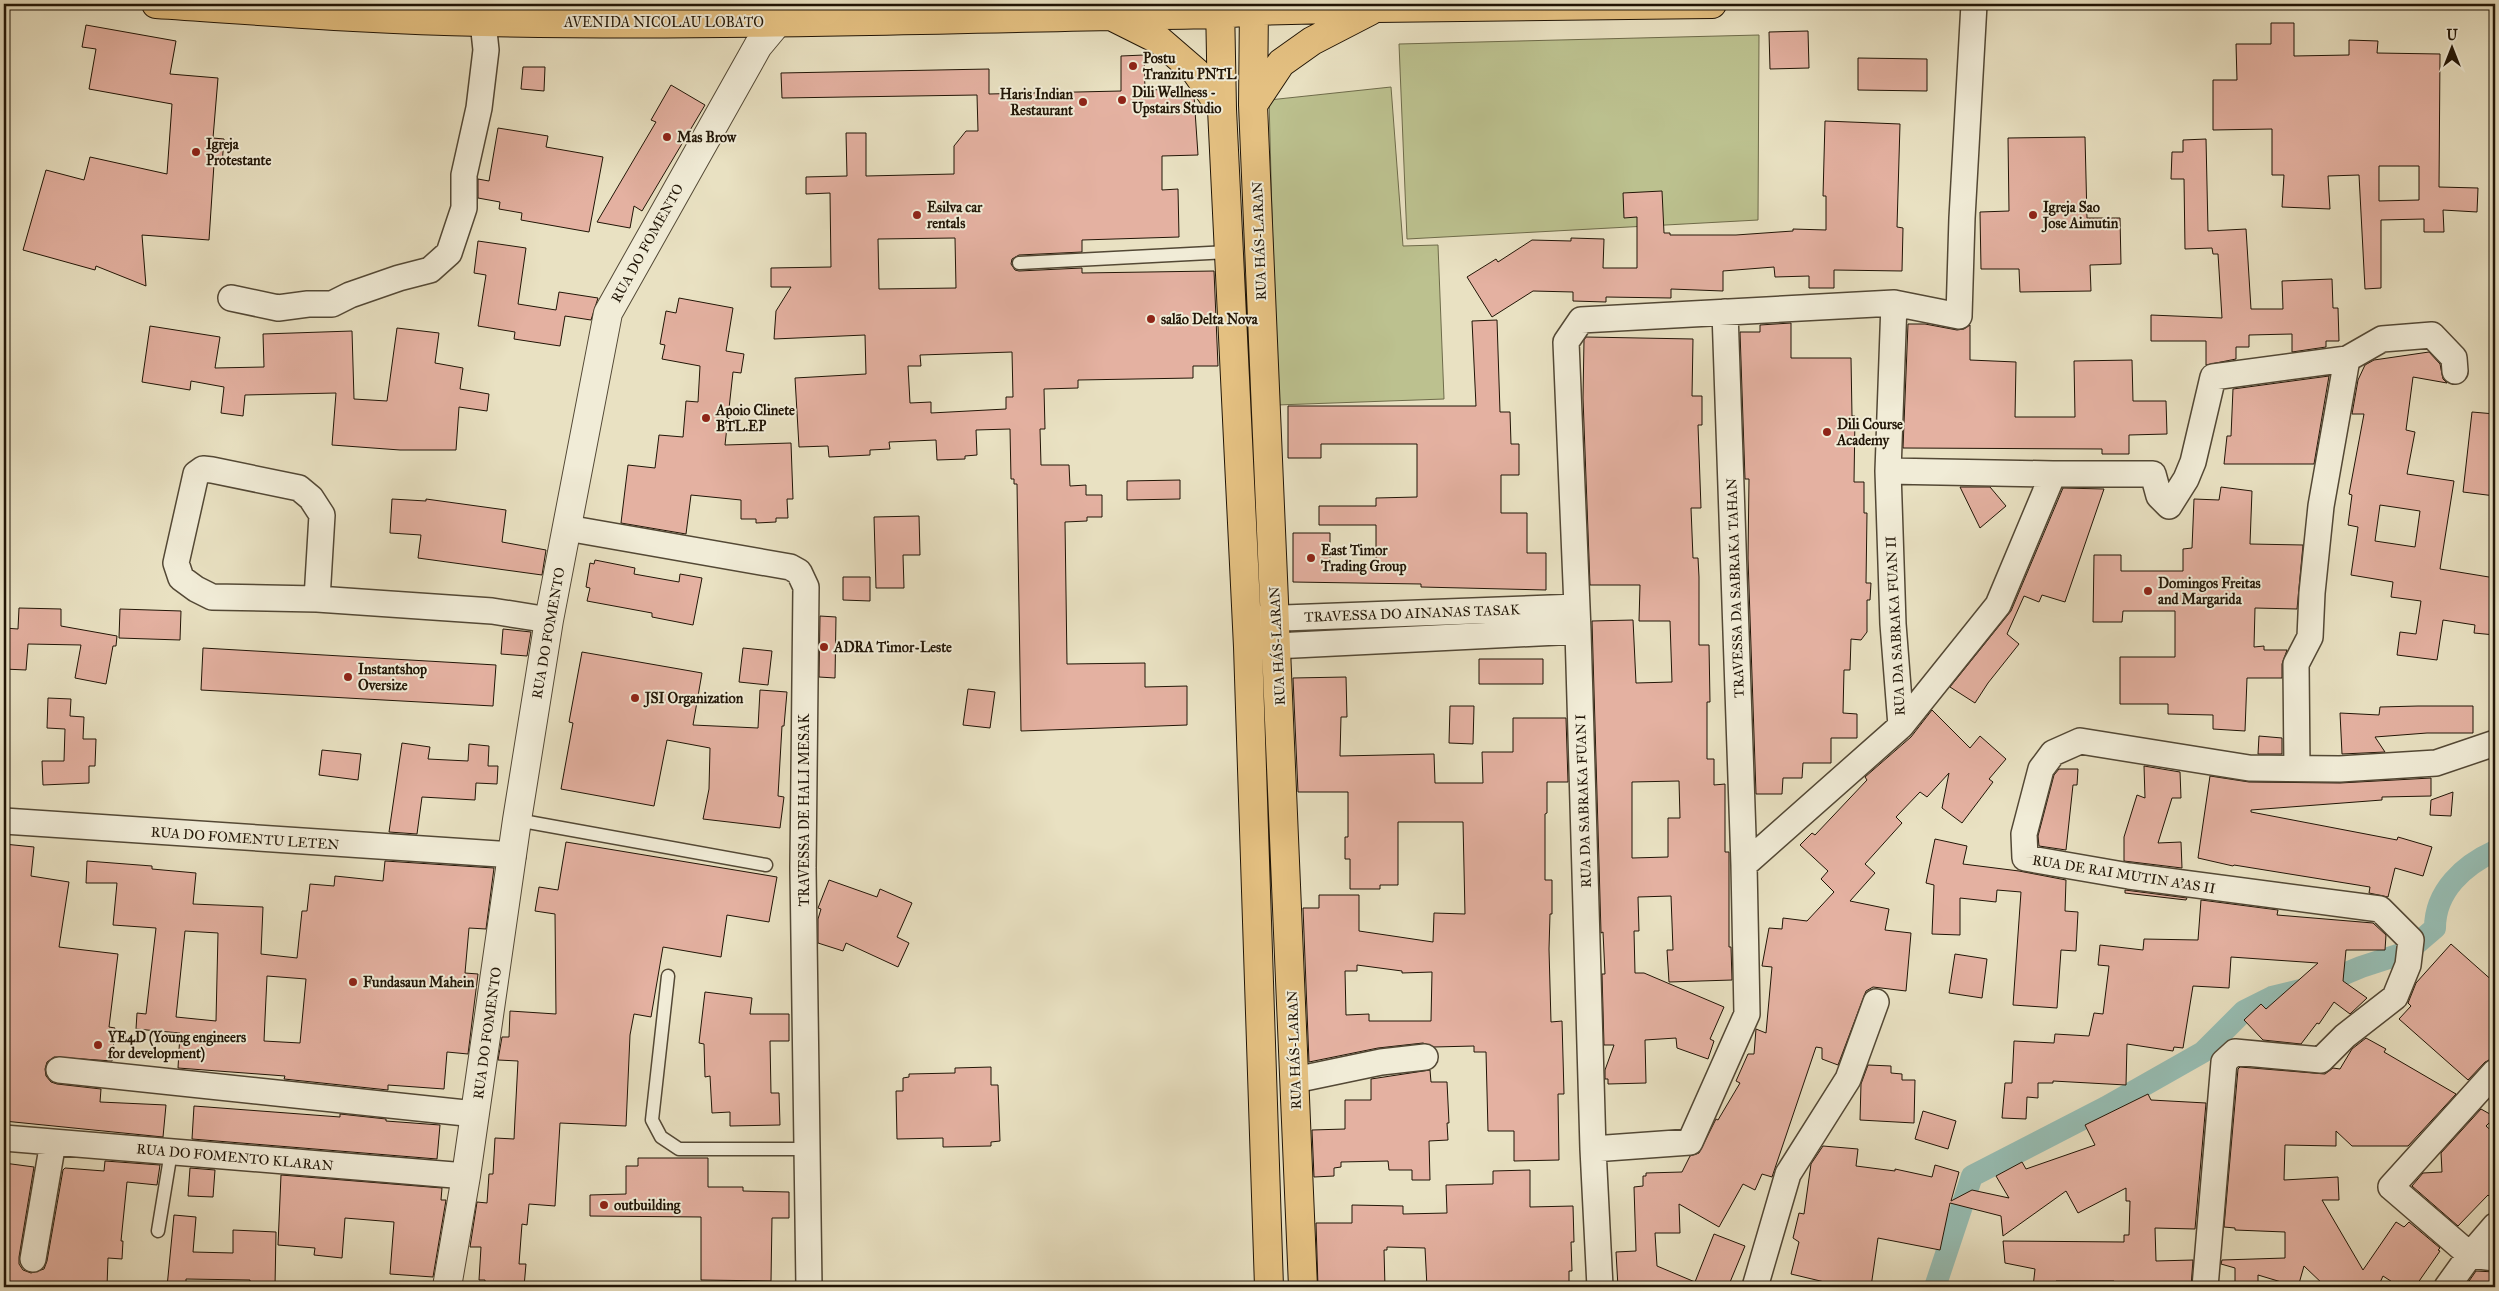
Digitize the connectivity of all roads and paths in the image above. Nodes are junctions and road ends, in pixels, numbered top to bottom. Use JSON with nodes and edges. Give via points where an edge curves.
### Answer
{"nodes":[{"id":1,"x":156,"y":4,"type":"edge"},
{"id":2,"x":1712,"y":4,"type":"edge"},
{"id":3,"x":1974,"y":4,"type":"edge"},
{"id":4,"x":1254,"y":7,"type":"edge"},
{"id":5,"x":1376,"y":8,"type":"junction"},
{"id":6,"x":1220,"y":9,"type":"edge"},
{"id":7,"x":858,"y":12,"type":"edge"},
{"id":8,"x":1110,"y":16,"type":"junction"},
{"id":9,"x":483,"y":22,"type":"junction"},
{"id":10,"x":778,"y":22,"type":"junction"},
{"id":11,"x":1253,"y":105,"type":"junction"},
{"id":12,"x":1222,"y":109,"type":"junction"},
{"id":13,"x":1228,"y":252,"type":"junction"},
{"id":14,"x":1019,"y":263,"type":"dead end"},
{"id":15,"x":231,"y":298,"type":"dead end"},
{"id":16,"x":1894,"y":303,"type":"junction"},
{"id":17,"x":1725,"y":312,"type":"junction"},
{"id":18,"x":2348,"y":360,"type":"junction"},
{"id":19,"x":2455,"y":370,"type":"dead end"},
{"id":20,"x":1888,"y":472,"type":"junction"},
{"id":21,"x":2053,"y":474,"type":"junction"},
{"id":22,"x":567,"y":528,"type":"junction"},
{"id":23,"x":317,"y":599,"type":"junction"},
{"id":24,"x":1577,"y":607,"type":"junction"},
{"id":25,"x":1275,"y":618,"type":"junction"},
{"id":26,"x":1246,"y":619,"type":"junction"},
{"id":27,"x":549,"y":620,"type":"junction"},
{"id":28,"x":1578,"y":632,"type":"junction"},
{"id":29,"x":1277,"y":646,"type":"junction"},
{"id":30,"x":1248,"y":647,"type":"junction"},
{"id":31,"x":1900,"y":726,"type":"junction"},
{"id":32,"x":2495,"y":743,"type":"edge"},
{"id":33,"x":2297,"y":768,"type":"junction"},
{"id":34,"x":517,"y":820,"type":"junction"},
{"id":35,"x":4,"y":822,"type":"edge"},
{"id":36,"x":500,"y":855,"type":"junction"},
{"id":37,"x":766,"y":865,"type":"dead end"},
{"id":38,"x":1744,"y":865,"type":"junction"},
{"id":39,"x":668,"y":976,"type":"dead end"},
{"id":40,"x":1876,"y":1002,"type":"dead end"},
{"id":41,"x":1425,"y":1057,"type":"dead end"},
{"id":42,"x":59,"y":1070,"type":"dead end"},
{"id":43,"x":2495,"y":1072,"type":"edge"},
{"id":44,"x":1295,"y":1080,"type":"junction"},
{"id":45,"x":476,"y":1114,"type":"junction"},
{"id":46,"x":4,"y":1138,"type":"edge"},
{"id":47,"x":53,"y":1142,"type":"junction"},
{"id":48,"x":808,"y":1149,"type":"junction"},
{"id":49,"x":1593,"y":1149,"type":"junction"},
{"id":50,"x":172,"y":1152,"type":"junction"},
{"id":51,"x":466,"y":1176,"type":"junction"},
{"id":52,"x":2495,"y":1226,"type":"edge"},
{"id":53,"x":158,"y":1231,"type":"dead end"},
{"id":54,"x":2470,"y":1255,"type":"junction"},
{"id":55,"x":2495,"y":1258,"type":"edge"},
{"id":56,"x":34,"y":1259,"type":"dead end"},
{"id":57,"x":447,"y":1287,"type":"edge"},
{"id":58,"x":809,"y":1287,"type":"edge"},
{"id":59,"x":1269,"y":1287,"type":"edge"},
{"id":60,"x":1303,"y":1287,"type":"edge"},
{"id":61,"x":1600,"y":1287,"type":"edge"},
{"id":62,"x":1755,"y":1287,"type":"edge"},
{"id":63,"x":2205,"y":1287,"type":"edge"},
{"id":64,"x":2447,"y":1287,"type":"edge"}],
"edges":[{"from":1,"to":9,"type":"main road","name":"AVENIDA NICOLAU LOBATO","via":[[387,20]]},
{"from":2,"to":5,"type":"main road","name":"AVENIDA NICOLAU LOBATO"},
{"from":3,"to":16,"type":"street","via":[[1959,316]]},
{"from":4,"to":5,"type":"main road","name":"AVENIDA NICOLAU LOBATO"},
{"from":4,"to":6,"type":"main road","name":"AVENIDA NICOLAU LOBATO"},
{"from":4,"to":11,"type":"main road","name":"RUA HÁS-LARAN"},
{"from":5,"to":11,"type":"main road","via":[[1312,41],[1281,63]]},
{"from":6,"to":8,"type":"main road","name":"AVENIDA NICOLAU LOBATO"},
{"from":6,"to":12,"type":"main road"},
{"from":7,"to":8,"type":"main road","name":"AVENIDA NICOLAU LOBATO"},
{"from":7,"to":10,"type":"main road","name":"AVENIDA NICOLAU LOBATO"},
{"from":8,"to":12,"type":"main road","via":[[1159,40],[1196,72]]},
{"from":9,"to":10,"type":"main road","name":"AVENIDA NICOLAU LOBATO"},
{"from":9,"to":15,"type":"street","via":[[486,50],[479,108],[464,175],[464,208],[449,253],[430,270],[390,281],[332,304],[278,308]]},
{"from":10,"to":22,"type":"street","name":"RUA DO FOMENTO","via":[[758,46],[608,312]]},
{"from":11,"to":25,"type":"main road","name":"RUA HÁS-LARAN"},
{"from":12,"to":13,"type":"main road"},
{"from":13,"to":14,"type":"lane"},
{"from":13,"to":26,"type":"main road"},
{"from":16,"to":17,"type":"street"},
{"from":16,"to":20,"type":"street","name":"RUA DA SABRAKA FUAN II"},
{"from":17,"to":24,"type":"street","name":"RUA DA SABRAKA FUAN I","via":[[1581,320],[1566,342]]},
{"from":17,"to":38,"type":"street","name":"TRAVESSA DA SABRAKA TAHAN"},
{"from":18,"to":19,"type":"street","via":[[2382,338],[2432,335],[2454,358]]},
{"from":18,"to":21,"type":"street","via":[[2213,377],[2193,462],[2169,506],[2159,496],[2153,474]]},
{"from":18,"to":33,"type":"street","via":[[2321,506],[2310,638],[2296,664]]},
{"from":20,"to":21,"type":"street"},
{"from":20,"to":31,"type":"street","name":"RUA DA SABRAKA FUAN II"},
{"from":21,"to":31,"type":"street","via":[[1998,605]]},
{"from":22,"to":27,"type":"street","name":"RUA DO FOMENTO"},
{"from":22,"to":48,"type":"street","name":"TRAVESSA DE HALI MESAK","via":[[790,567],[799,572],[806,587],[803,868]]},
{"from":23,"to":23,"type":"street","via":[[322,515],[311,498],[299,488],[212,470],[203,469],[196,474],[176,563],[181,578],[212,597]]},
{"from":23,"to":27,"type":"street","via":[[492,611]]},
{"from":24,"to":25,"type":"street","name":"TRAVESSA DO AINANAS TASAK"},
{"from":24,"to":28,"type":"street","name":"RUA DA SABRAKA FUAN I"},
{"from":25,"to":26,"type":"street","name":"TRAVESSA DO AINANAS TASAK"},
{"from":25,"to":29,"type":"main road","name":"RUA HÁS-LARAN"},
{"from":26,"to":30,"type":"main road"},
{"from":27,"to":34,"type":"street","name":"RUA DO FOMENTO"},
{"from":28,"to":29,"type":"street","name":"TRAVESSA DO AINANAS TASAK"},
{"from":28,"to":49,"type":"street","name":"RUA DA SABRAKA FUAN I"},
{"from":29,"to":30,"type":"street","name":"TRAVESSA DO AINANAS TASAK"},
{"from":29,"to":44,"type":"main road","name":"RUA HÁS-LARAN"},
{"from":30,"to":59,"type":"main road"},
{"from":31,"to":38,"type":"street","name":"RUA DA SABRAKA FUAN II"},
{"from":32,"to":33,"type":"street","name":"RUA DE RAI MUTIN A’AS II","via":[[2436,763],[2340,769]]},
{"from":33,"to":63,"type":"street","name":"RUA DE RAI MUTIN A’AS II","via":[[2249,768],[2080,741],[2053,753],[2041,769],[2024,834],[2025,858],[2129,876],[2380,909],[2411,940],[2408,965],[2395,997],[2345,1036],[2321,1060],[2234,1052],[2224,1062]]},
{"from":34,"to":36,"type":"street","name":"RUA DO FOMENTO"},
{"from":34,"to":37,"type":"lane"},
{"from":35,"to":36,"type":"street","name":"RUA DO FOMENTU LETEN"},
{"from":36,"to":45,"type":"street","name":"RUA DO FOMENTO"},
{"from":38,"to":49,"type":"street","via":[[1747,1014],[1690,1142]]},
{"from":39,"to":48,"type":"lane","via":[[652,1120],[661,1137],[679,1149]]},
{"from":40,"to":62,"type":"street","via":[[1848,1079],[1788,1174]]},
{"from":41,"to":44,"type":"street","via":[[1381,1062]]},
{"from":42,"to":45,"type":"street"},
{"from":43,"to":54,"type":"street","via":[[2391,1187]]},
{"from":44,"to":60,"type":"main road","name":"RUA HÁS-LARAN"},
{"from":45,"to":51,"type":"street","name":"RUA DO FOMENTO"},
{"from":46,"to":47,"type":"street","name":"RUA DO FOMENTO KLARAN"},
{"from":47,"to":50,"type":"street","name":"RUA DO FOMENTO KLARAN"},
{"from":47,"to":56,"type":"street"},
{"from":48,"to":58,"type":"street","name":"TRAVESSA DE HALI MESAK"},
{"from":49,"to":61,"type":"street","name":"RUA DA SABRAKA FUAN I"},
{"from":50,"to":51,"type":"street","name":"RUA DO FOMENTO KLARAN"},
{"from":50,"to":53,"type":"lane"},
{"from":51,"to":57,"type":"street","name":"RUA DO FOMENTO"},
{"from":52,"to":54,"type":"street"},
{"from":54,"to":55,"type":"street"},
{"from":54,"to":64,"type":"street"}]}
